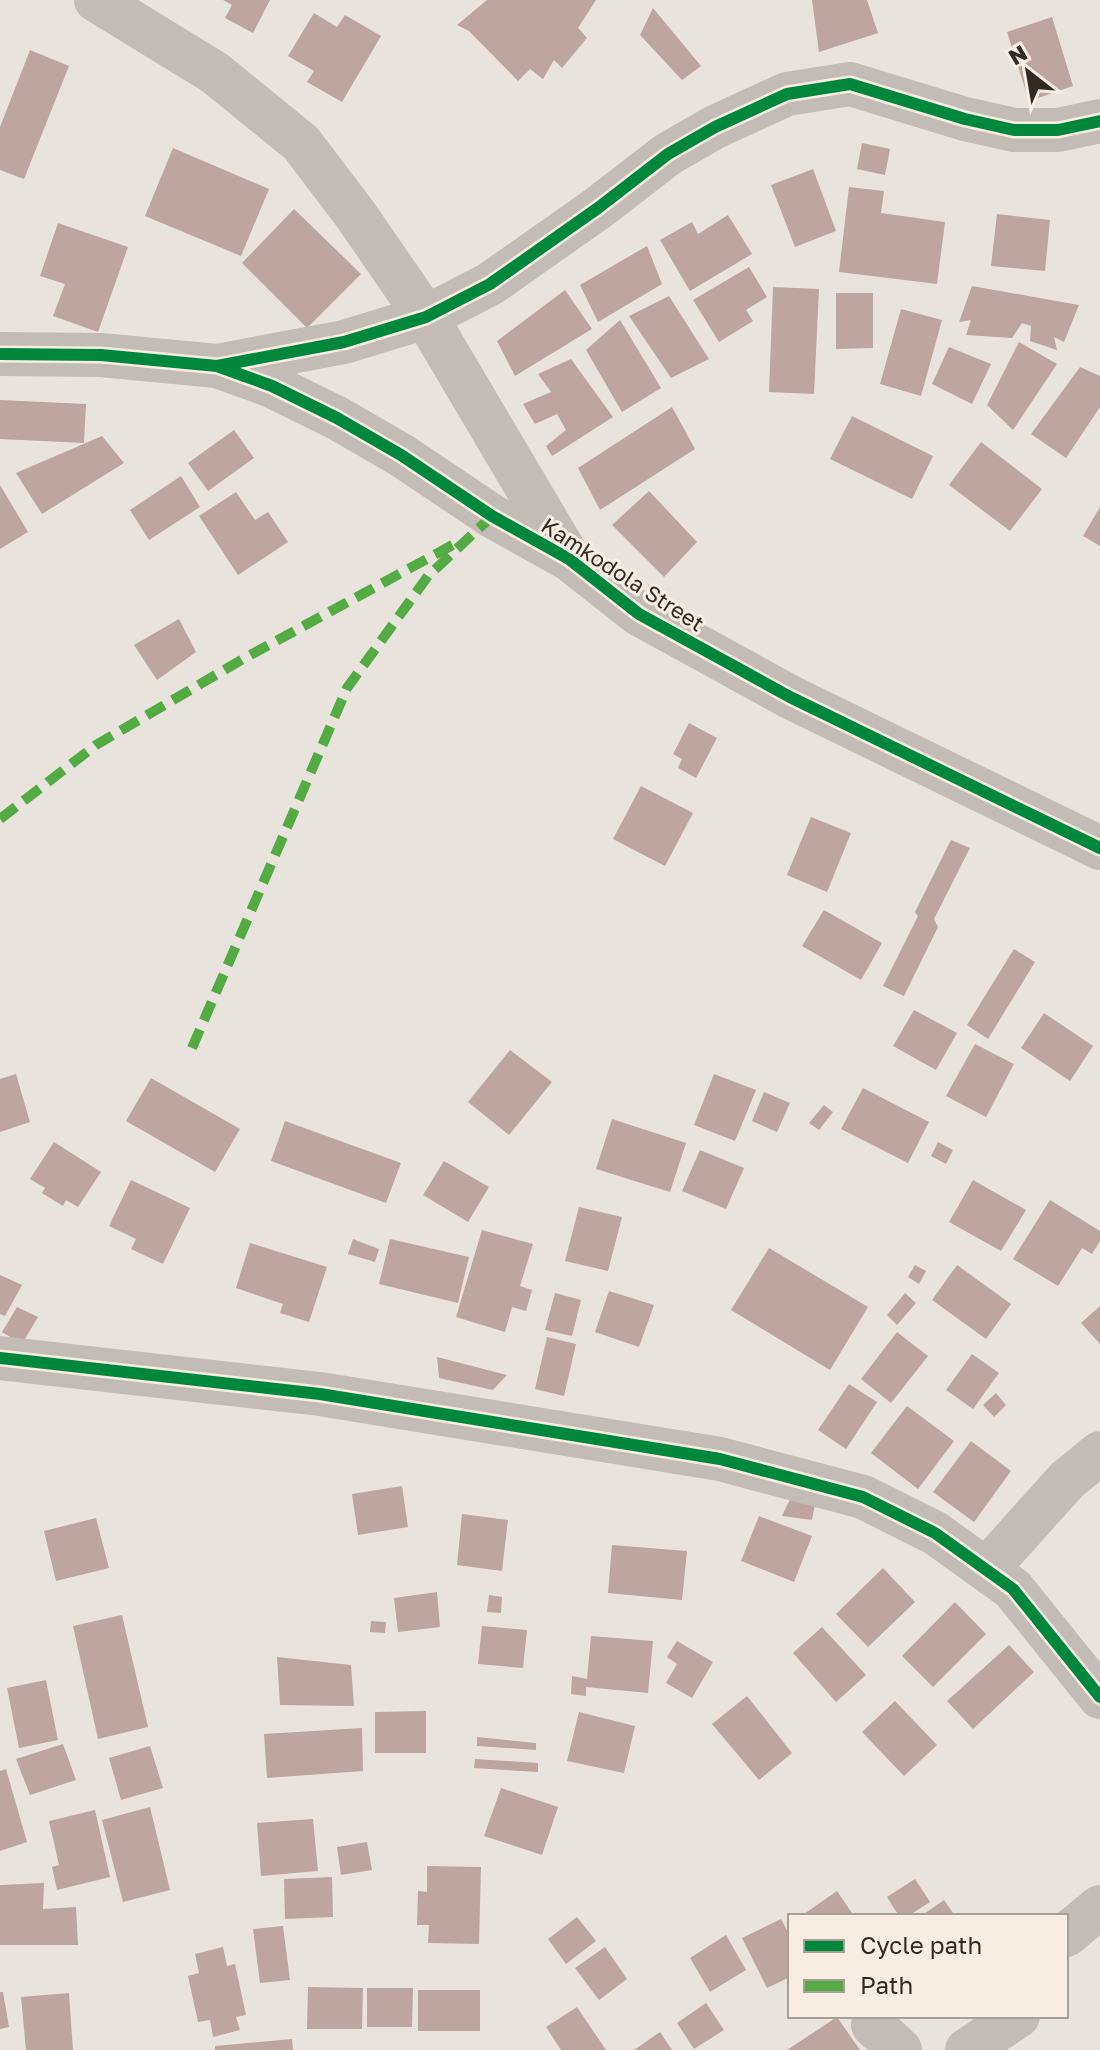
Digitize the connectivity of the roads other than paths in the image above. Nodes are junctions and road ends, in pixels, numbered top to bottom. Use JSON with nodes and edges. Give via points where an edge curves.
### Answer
{"nodes":[{"id":1,"x":99,"y":1,"type":"edge"},
{"id":2,"x":1100,"y":121,"type":"edge"},
{"id":3,"x":426,"y":317,"type":"junction"},
{"id":4,"x":0,"y":354,"type":"edge"},
{"id":5,"x":217,"y":366,"type":"junction"},
{"id":6,"x":569,"y":559,"type":"junction"},
{"id":7,"x":1100,"y":848,"type":"edge"},
{"id":8,"x":0,"y":1358,"type":"edge"},
{"id":9,"x":1100,"y":1453,"type":"edge"},
{"id":10,"x":987,"y":1569,"type":"junction"},
{"id":11,"x":1100,"y":1697,"type":"edge"},
{"id":12,"x":1100,"y":1907,"type":"edge"},
{"id":13,"x":1068,"y":1933,"type":"edge"},
{"id":14,"x":1015,"y":2018,"type":"edge"},
{"id":15,"x":967,"y":2050,"type":"edge"}],
"edges":[{"from":1,"to":3,"type":"street","via":[[215,73],[301,143]]},
{"from":2,"to":3,"type":"street","via":[[1058,130],[1014,130],[850,84],[787,94],[668,154],[490,284]]},
{"from":3,"to":5,"type":"street","via":[[344,342]]},
{"from":3,"to":6,"type":"street"},
{"from":4,"to":5,"type":"street","via":[[101,355]]},
{"from":5,"to":6,"type":"street","name":"Kamkodola Street","via":[[337,418]]},
{"from":6,"to":7,"type":"street","name":"Kamkodola Street","via":[[639,614],[790,697]]},
{"from":8,"to":10,"type":"street","via":[[320,1394],[720,1459],[863,1497],[935,1533]]},
{"from":9,"to":10,"type":"street","via":[[1067,1480]]},
{"from":10,"to":11,"type":"street","via":[[1013,1589]]},
{"from":12,"to":13,"type":"street"},
{"from":14,"to":15,"type":"street"}]}
